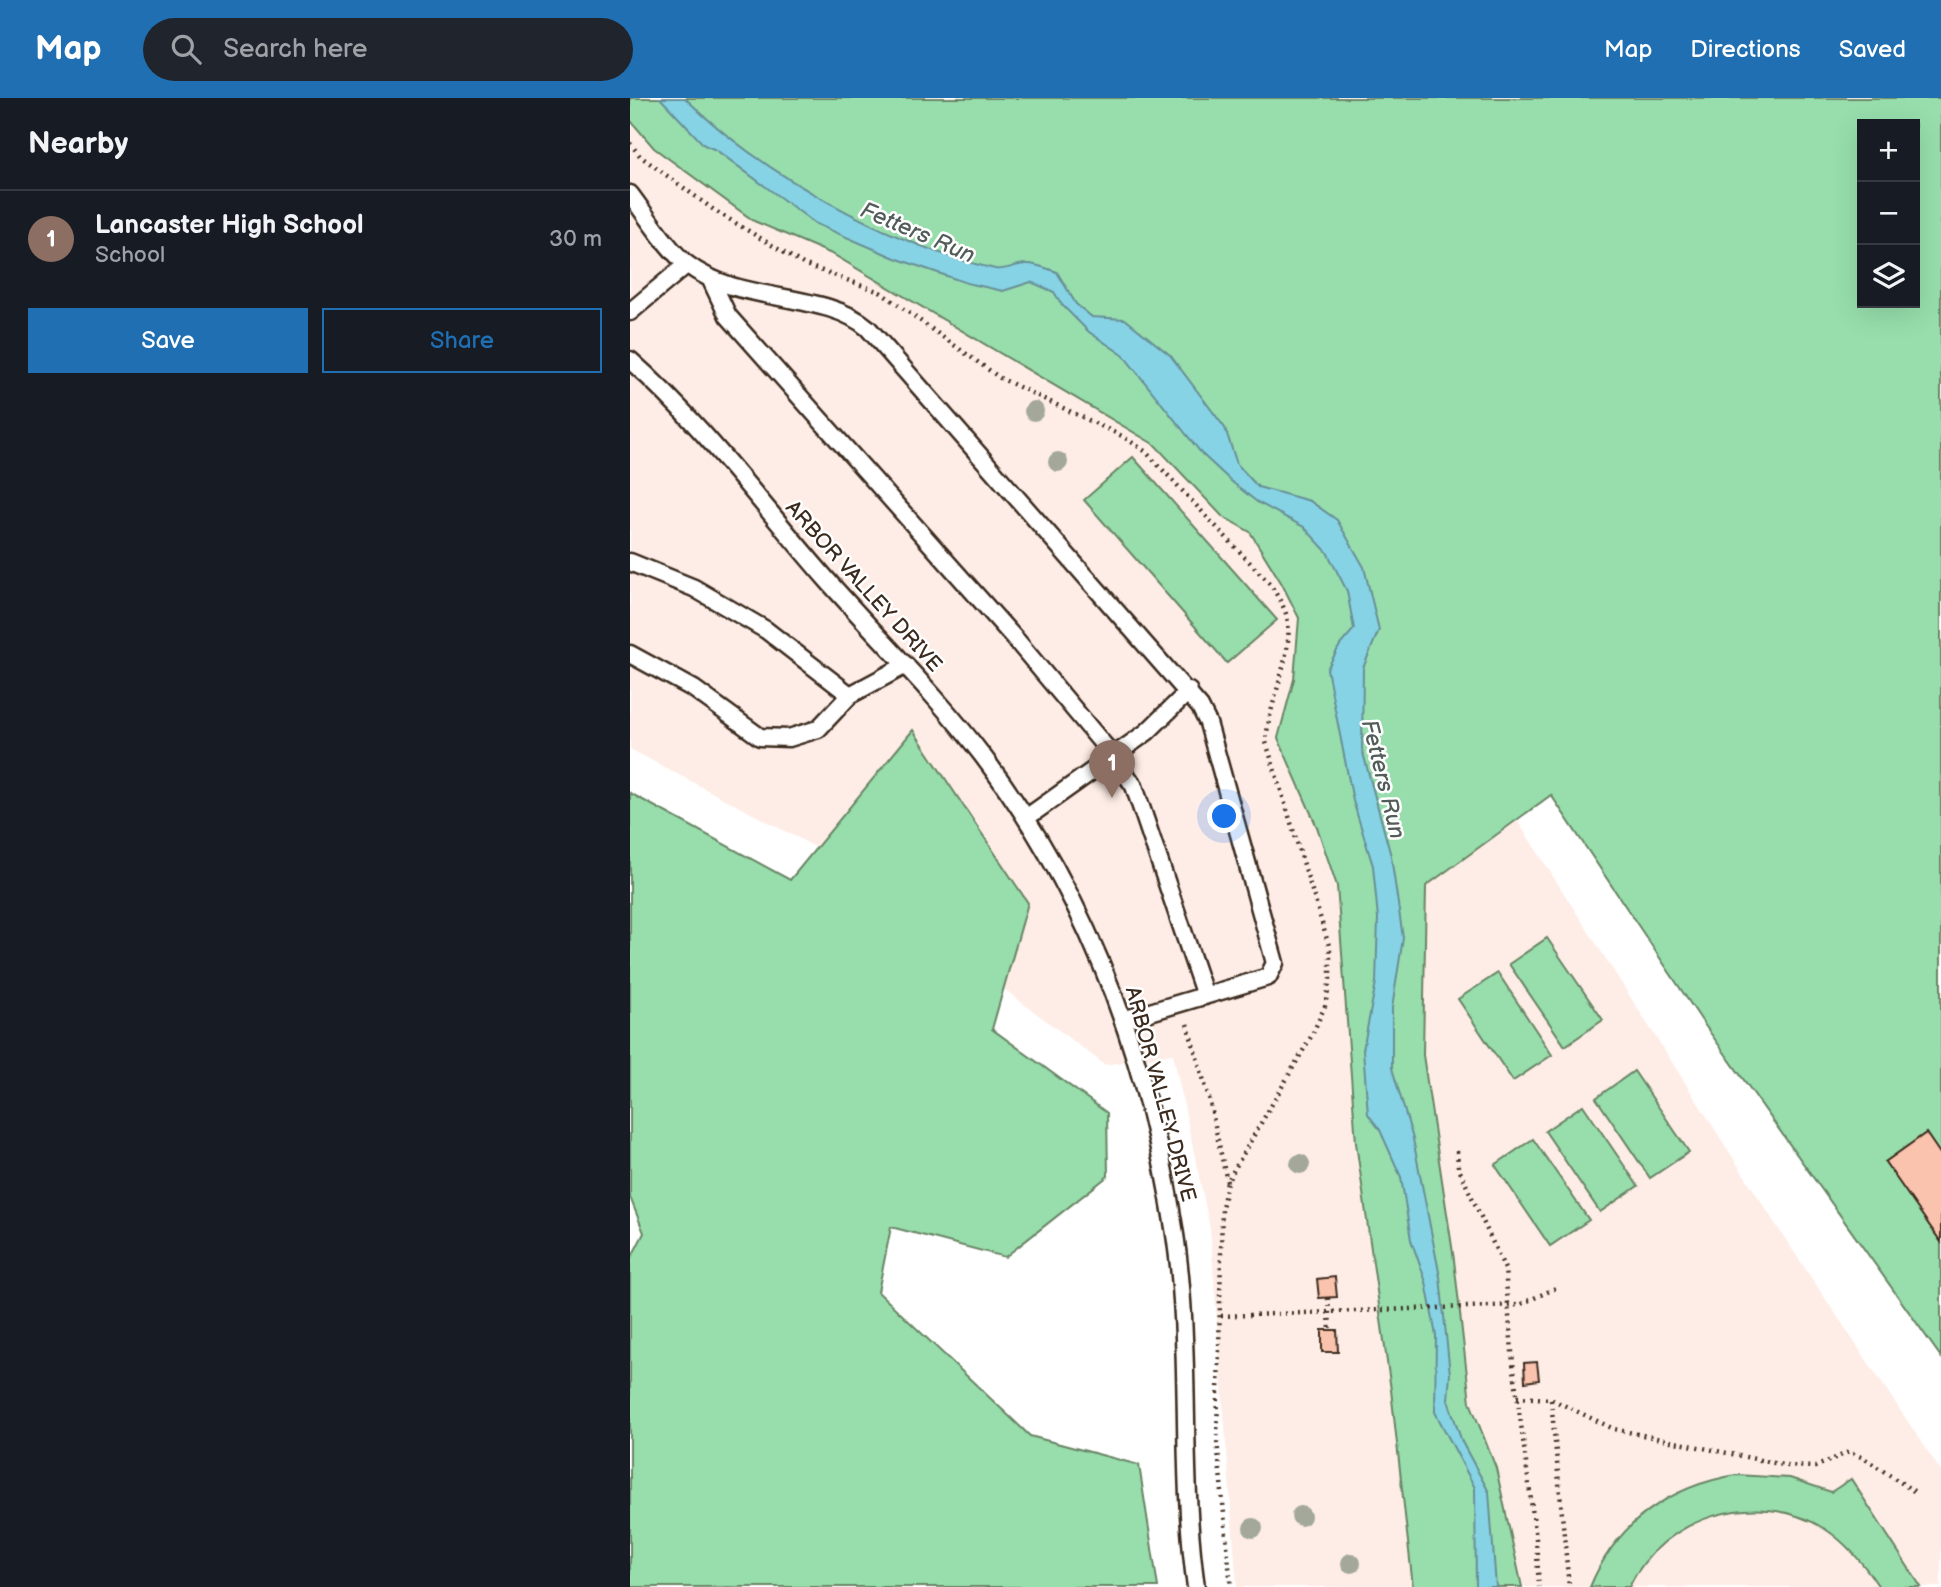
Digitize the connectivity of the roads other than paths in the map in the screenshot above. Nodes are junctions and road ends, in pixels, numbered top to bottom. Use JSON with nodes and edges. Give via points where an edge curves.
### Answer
{"nodes":[{"id":1,"x":630,"y":194,"type":"edge"},
{"id":2,"x":686,"y":265,"type":"junction"},
{"id":3,"x":710,"y":278,"type":"junction"},
{"id":4,"x":630,"y":312,"type":"edge"},
{"id":5,"x":630,"y":360,"type":"edge"},
{"id":6,"x":630,"y":562,"type":"edge"},
{"id":7,"x":630,"y":654,"type":"edge"},
{"id":8,"x":906,"y":665,"type":"junction"},
{"id":9,"x":1189,"y":691,"type":"junction"},
{"id":10,"x":850,"y":695,"type":"junction"},
{"id":11,"x":1113,"y":755,"type":"junction"},
{"id":12,"x":1026,"y":818,"type":"junction"},
{"id":13,"x":1205,"y":996,"type":"junction"},
{"id":14,"x":1123,"y":1020,"type":"junction"},
{"id":15,"x":1196,"y":1587,"type":"edge"}],
"edges":[{"from":1,"to":2,"type":"lane"},
{"from":2,"to":3,"type":"lane"},
{"from":2,"to":4,"type":"lane"},
{"from":3,"to":9,"type":"lane","via":[[735,289],[852,315],[868,328]]},
{"from":3,"to":11,"type":"lane","via":[[728,316]]},
{"from":5,"to":8,"type":"lane","name":"ARBOR VALLEY DRIVE","via":[[722,455]]},
{"from":6,"to":10,"type":"lane","via":[[695,588],[766,630]]},
{"from":7,"to":10,"type":"lane","via":[[694,689],[760,737],[789,738],[818,729]]},
{"from":8,"to":10,"type":"lane"},
{"from":8,"to":12,"type":"lane","name":"ARBOR VALLEY DRIVE","via":[[981,753]]},
{"from":9,"to":11,"type":"lane","via":[[1147,732]]},
{"from":9,"to":13,"type":"lane","via":[[1208,723],[1275,963],[1268,977]]},
{"from":11,"to":12,"type":"lane"},
{"from":11,"to":13,"type":"lane","via":[[1134,786]]},
{"from":12,"to":14,"type":"lane","name":"ARBOR VALLEY DRIVE","via":[[1081,914]]},
{"from":13,"to":14,"type":"lane"},
{"from":14,"to":15,"type":"lane","name":"ARBOR VALLEY DRIVE","via":[[1159,1151],[1179,1263],[1185,1349],[1185,1483]]}]}
